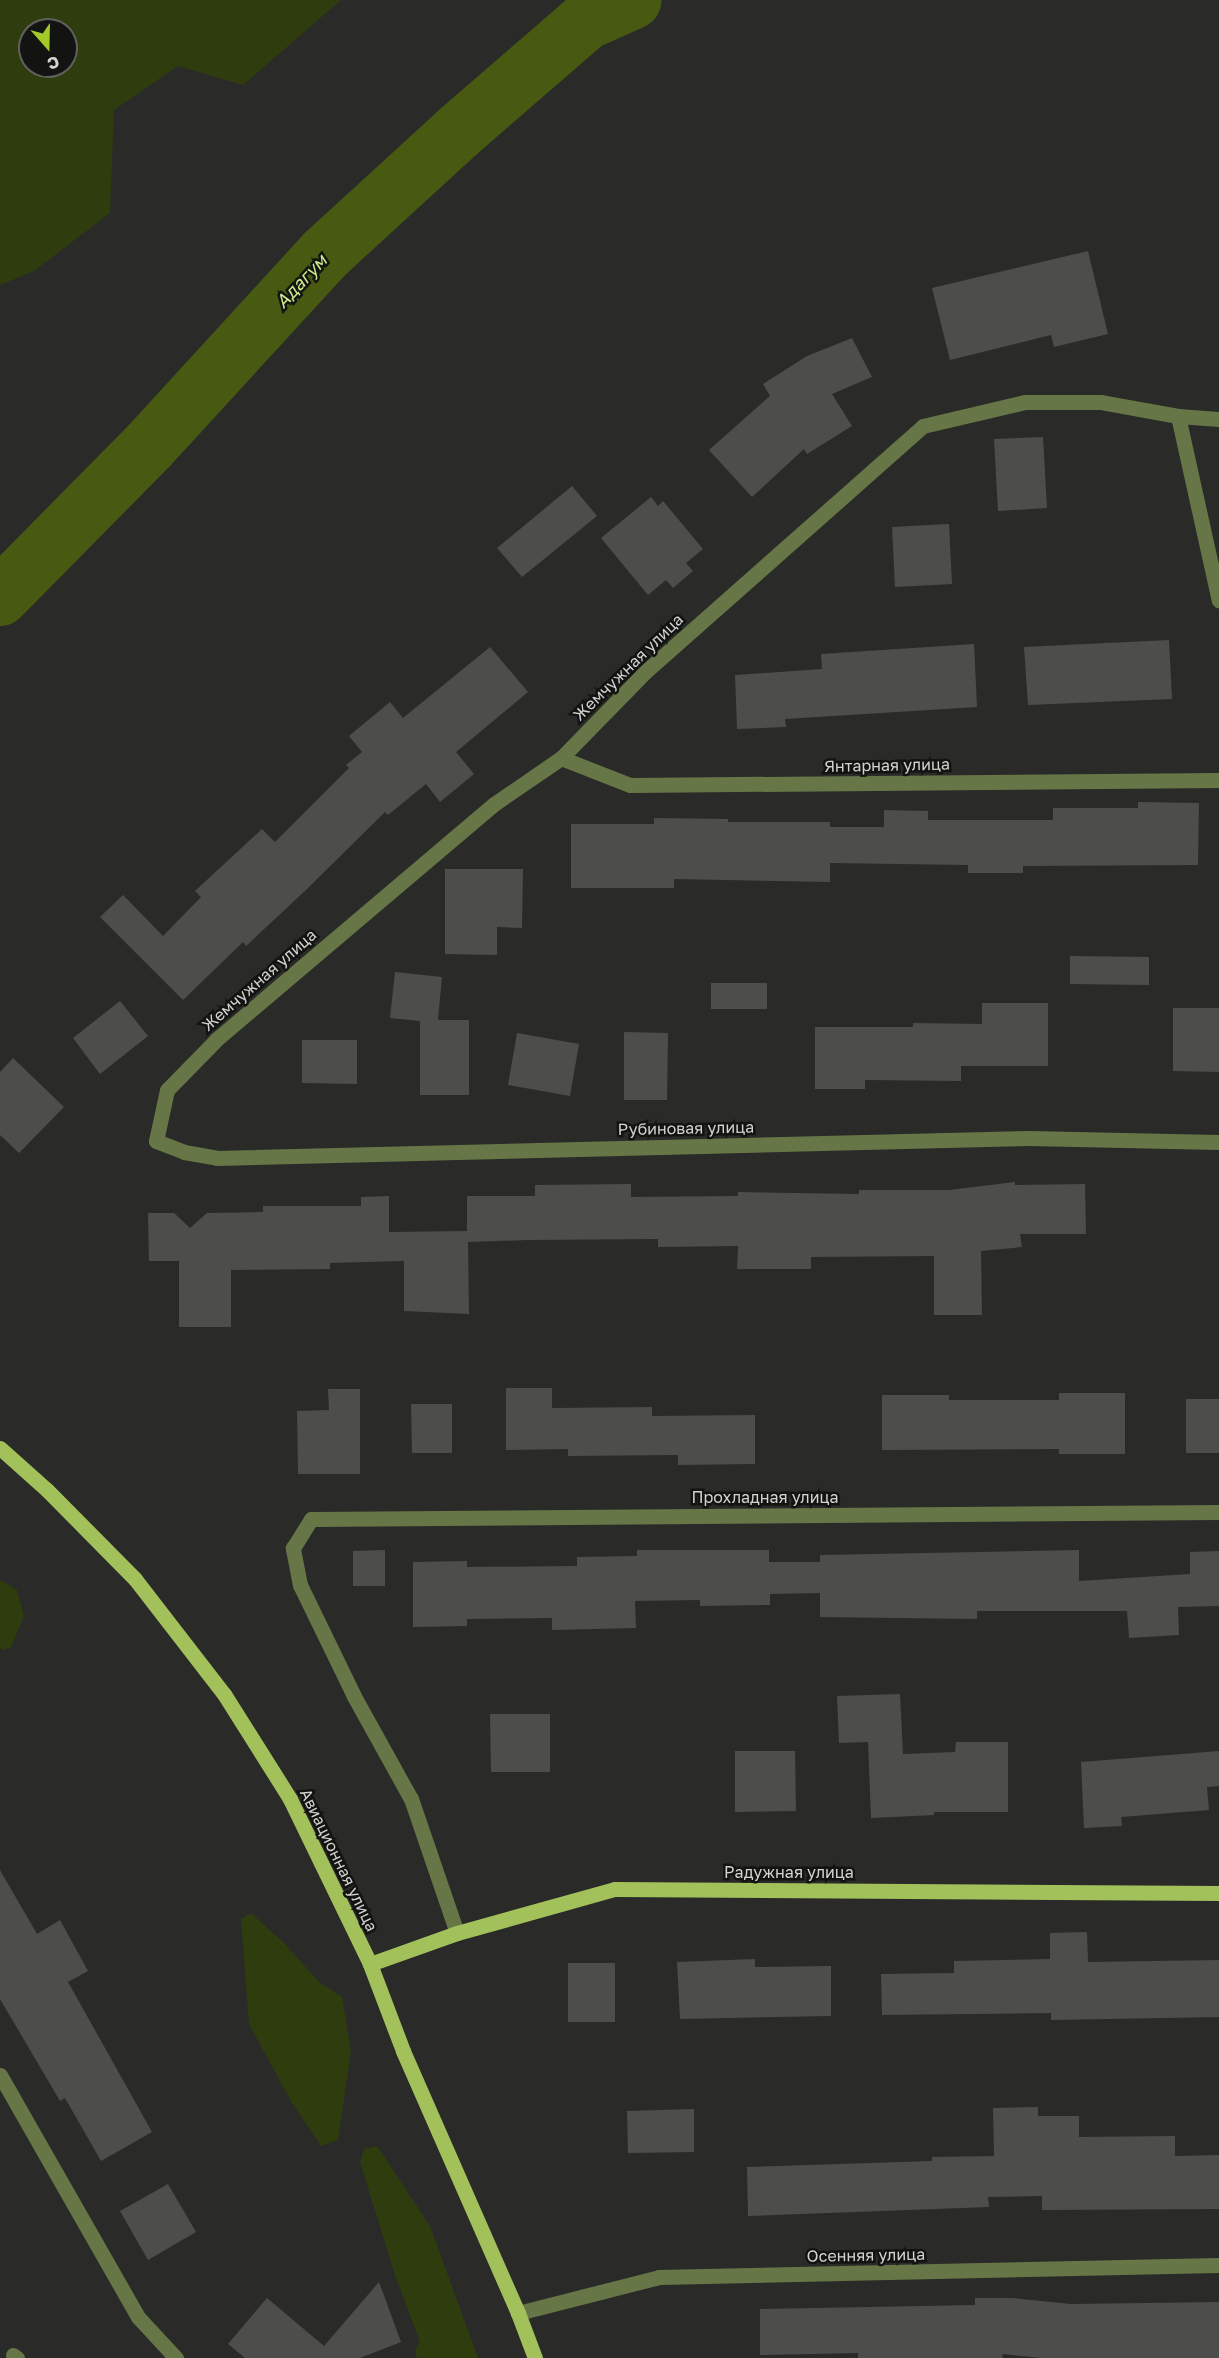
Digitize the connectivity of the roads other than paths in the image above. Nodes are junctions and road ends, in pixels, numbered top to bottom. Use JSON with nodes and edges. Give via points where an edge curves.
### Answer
{"nodes":[{"id":1,"x":1178,"y":416,"type":"junction"},
{"id":2,"x":1219,"y":419,"type":"edge"},
{"id":3,"x":1219,"y":601,"type":"edge"},
{"id":4,"x":561,"y":758,"type":"junction"},
{"id":5,"x":1219,"y":780,"type":"edge"},
{"id":6,"x":156,"y":1141,"type":"joint"},
{"id":7,"x":1219,"y":1142,"type":"edge"},
{"id":8,"x":0,"y":1448,"type":"edge"},
{"id":9,"x":1219,"y":1512,"type":"edge"},
{"id":10,"x":1219,"y":1893,"type":"edge"},
{"id":11,"x":457,"y":1933,"type":"junction"},
{"id":12,"x":370,"y":1964,"type":"junction"},
{"id":13,"x":0,"y":2075,"type":"edge"},
{"id":14,"x":1219,"y":2265,"type":"edge"},
{"id":15,"x":518,"y":2313,"type":"junction"},
{"id":16,"x":176,"y":2358,"type":"edge"},
{"id":17,"x":535,"y":2358,"type":"edge"}],
"edges":[{"from":1,"to":2,"type":"street","name":"Жемчужная улица"},
{"from":1,"to":3,"type":"street"},
{"from":1,"to":4,"type":"street","name":"Жемчужная улица","via":[[1101,402],[1025,402],[923,426],[645,672]]},
{"from":4,"to":5,"type":"street","name":"Янтарная улица","via":[[630,785]]},
{"from":4,"to":6,"type":"street","name":"Жемчужная улица","via":[[494,804],[216,1040],[167,1090]]},
{"from":6,"to":7,"type":"street","name":"Рубиновая улица","via":[[184,1152],[217,1158],[1016,1138]]},
{"from":8,"to":12,"type":"main road","name":"Авиационная улица","via":[[135,1579],[224,1694],[290,1799]]},
{"from":9,"to":11,"type":"street","name":"Прохладная улица","via":[[311,1519],[293,1548],[300,1585],[354,1696],[411,1799]]},
{"from":10,"to":11,"type":"main road","name":"Радужная улица","via":[[615,1889]]},
{"from":11,"to":12,"type":"main road","name":"Радужная улица"},
{"from":12,"to":15,"type":"main road","name":"Авиационная улица","via":[[403,2051]]},
{"from":13,"to":16,"type":"street","via":[[138,2318]]},
{"from":14,"to":15,"type":"street","name":"Осенняя улица","via":[[659,2277]]},
{"from":15,"to":17,"type":"main road","name":"Авиационная улица"}]}
